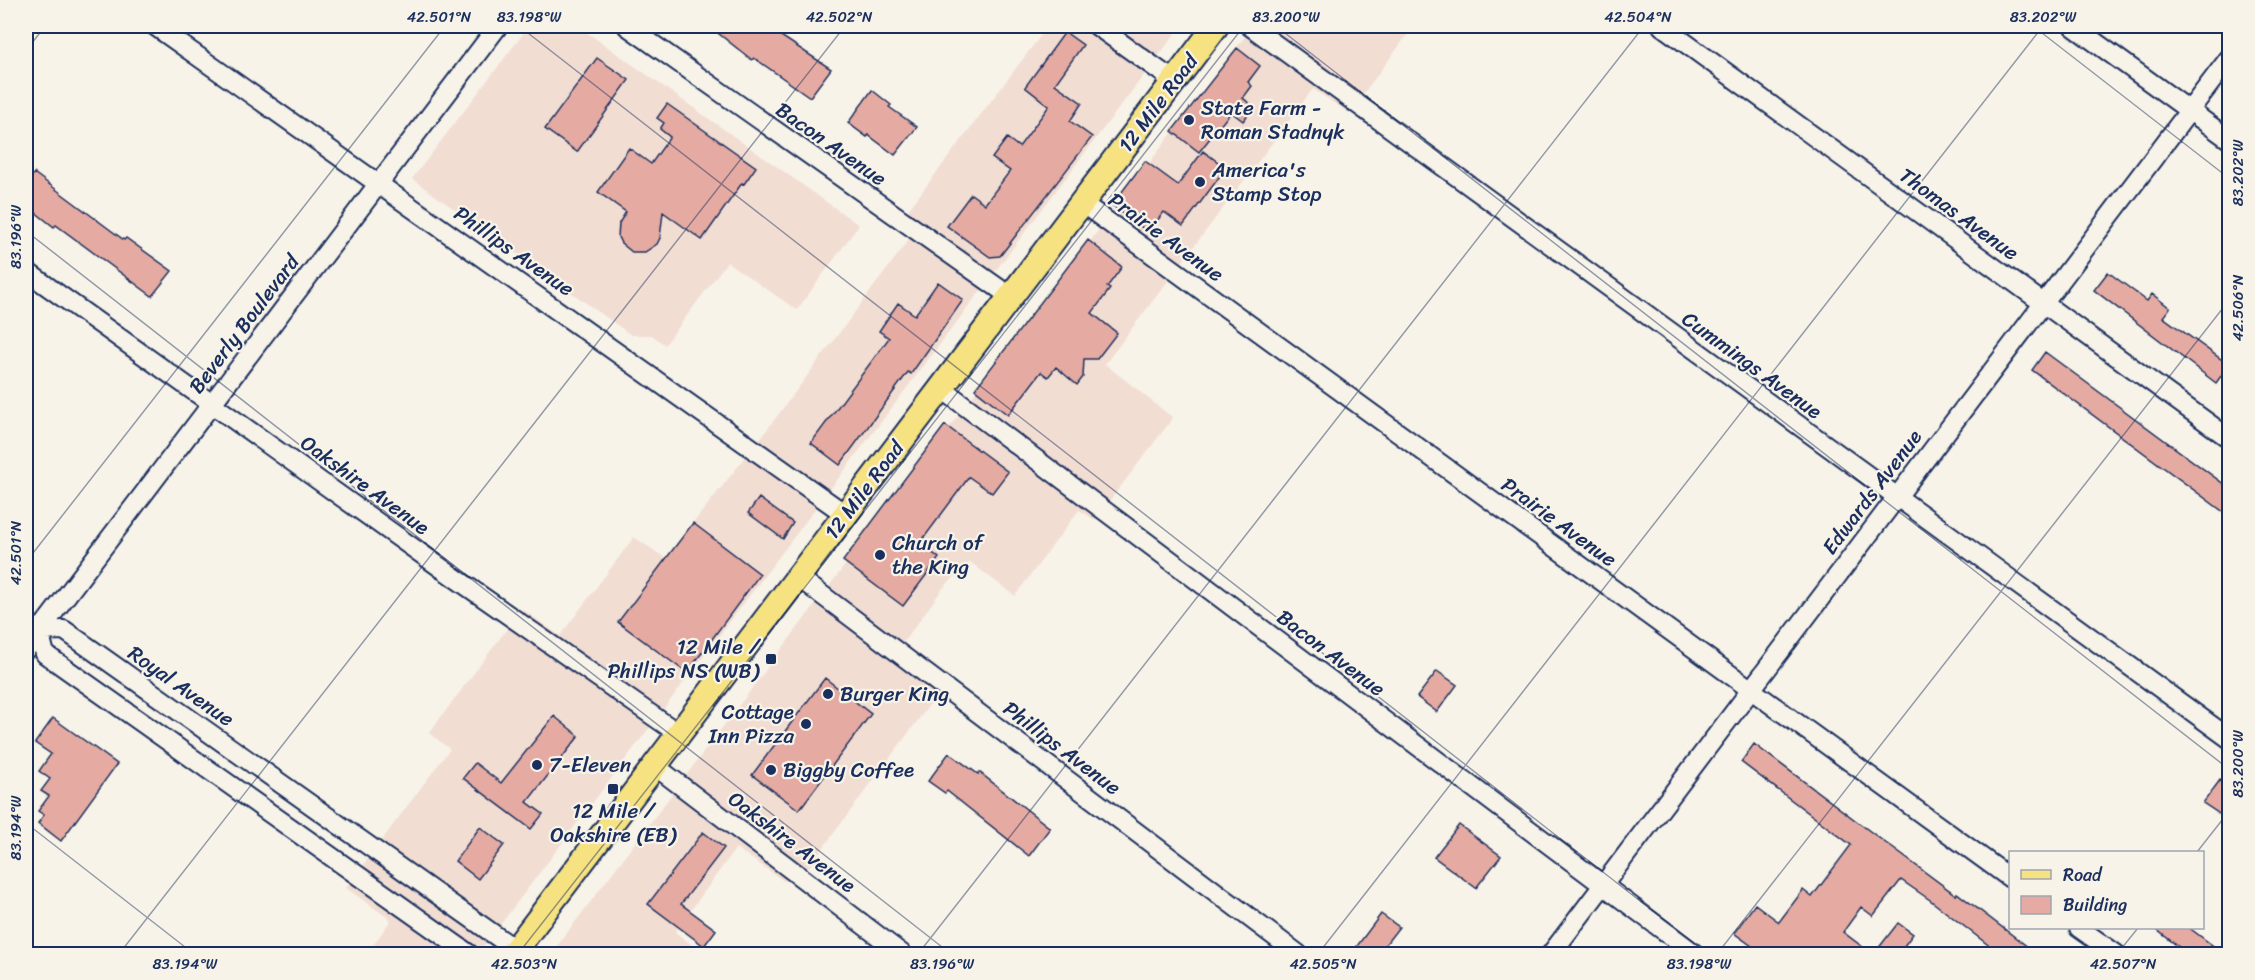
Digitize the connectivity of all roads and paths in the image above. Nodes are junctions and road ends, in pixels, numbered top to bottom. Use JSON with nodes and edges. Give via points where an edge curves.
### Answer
{"nodes":[{"id":1,"x":155,"y":26,"type":"edge"},
{"id":2,"x":498,"y":26,"type":"edge"},
{"id":3,"x":627,"y":26,"type":"edge"},
{"id":4,"x":1097,"y":26,"type":"edge"},
{"id":5,"x":1216,"y":26,"type":"edge"},
{"id":6,"x":1250,"y":26,"type":"edge"},
{"id":7,"x":1662,"y":26,"type":"edge"},
{"id":8,"x":2073,"y":26,"type":"edge"},
{"id":9,"x":2229,"y":57,"type":"edge"},
{"id":10,"x":1174,"y":81,"type":"junction"},
{"id":11,"x":2190,"y":110,"type":"junction"},
{"id":12,"x":2229,"y":140,"type":"edge"},
{"id":13,"x":378,"y":183,"type":"junction"},
{"id":14,"x":1082,"y":202,"type":"junction"},
{"id":15,"x":26,"y":271,"type":"edge"},
{"id":16,"x":1011,"y":297,"type":"junction"},
{"id":17,"x":2043,"y":303,"type":"junction"},
{"id":18,"x":941,"y":388,"type":"junction"},
{"id":19,"x":213,"y":404,"type":"junction"},
{"id":20,"x":2229,"y":439,"type":"edge"},
{"id":21,"x":1896,"y":497,"type":"junction"},
{"id":22,"x":845,"y":514,"type":"junction"},
{"id":23,"x":798,"y":577,"type":"junction"},
{"id":24,"x":32,"y":626,"type":"edge"},
{"id":25,"x":26,"y":650,"type":"edge"},
{"id":26,"x":1752,"y":689,"type":"junction"},
{"id":27,"x":679,"y":734,"type":"junction"},
{"id":28,"x":2229,"y":739,"type":"edge"},
{"id":29,"x":655,"y":766,"type":"junction"},
{"id":30,"x":293,"y":793,"type":"junction"},
{"id":31,"x":274,"y":817,"type":"junction"},
{"id":32,"x":2009,"y":877,"type":"edge"},
{"id":33,"x":1603,"y":885,"type":"junction"},
{"id":34,"x":2082,"y":929,"type":"edge"},
{"id":35,"x":514,"y":952,"type":"edge"},
{"id":36,"x":468,"y":954,"type":"edge"},
{"id":37,"x":902,"y":954,"type":"edge"},
{"id":38,"x":1298,"y":954,"type":"edge"},
{"id":39,"x":1551,"y":954,"type":"edge"},
{"id":40,"x":1695,"y":954,"type":"edge"},
{"id":41,"x":2116,"y":954,"type":"edge"}],
"edges":[{"from":1,"to":13,"type":"street","name":"Phillips Avenue"},
{"from":2,"to":13,"type":"street","name":"Beverly Boulevard"},
{"from":3,"to":16,"type":"street","name":"Bacon Avenue"},
{"from":4,"to":10,"type":"street"},
{"from":5,"to":10,"type":"main road","name":"12 Mile Road"},
{"from":6,"to":21,"type":"street","name":"Cummings Avenue"},
{"from":7,"to":17,"type":"street","name":"Thomas Avenue"},
{"from":8,"to":11,"type":"street"},
{"from":9,"to":11,"type":"street","name":"Edwards Avenue"},
{"from":10,"to":14,"type":"main road","name":"12 Mile Road"},
{"from":11,"to":12,"type":"street"},
{"from":11,"to":17,"type":"street","name":"Edwards Avenue"},
{"from":13,"to":19,"type":"street","name":"Beverly Boulevard"},
{"from":13,"to":22,"type":"street","name":"Phillips Avenue"},
{"from":14,"to":16,"type":"main road","name":"12 Mile Road"},
{"from":14,"to":26,"type":"street","name":"Prairie Avenue"},
{"from":15,"to":19,"type":"street","name":"Oakshire Avenue"},
{"from":16,"to":18,"type":"main road","name":"12 Mile Road"},
{"from":17,"to":20,"type":"street","name":"Thomas Avenue"},
{"from":17,"to":21,"type":"street","name":"Edwards Avenue"},
{"from":18,"to":22,"type":"main road","name":"12 Mile Road"},
{"from":18,"to":33,"type":"street","name":"Bacon Avenue"},
{"from":19,"to":24,"type":"street","name":"Beverly Boulevard"},
{"from":19,"to":27,"type":"street","name":"Oakshire Avenue"},
{"from":21,"to":26,"type":"street","name":"Edwards Avenue"},
{"from":21,"to":28,"type":"street","name":"Cummings Avenue"},
{"from":22,"to":23,"type":"main road","name":"12 Mile Road"},
{"from":23,"to":27,"type":"main road","name":"12 Mile Road"},
{"from":23,"to":38,"type":"street","name":"Phillips Avenue"},
{"from":24,"to":25,"type":"street","name":"Beverly Boulevard"},
{"from":24,"to":30,"type":"street","name":"Royal Avenue","via":[[64,630]]},
{"from":24,"to":31,"type":"street","via":[[45,654]]},
{"from":26,"to":32,"type":"street","name":"Prairie Avenue"},
{"from":26,"to":33,"type":"street","name":"Edwards Avenue"},
{"from":27,"to":29,"type":"main road","name":"12 Mile Road"},
{"from":29,"to":35,"type":"main road","name":"12 Mile Road"},
{"from":29,"to":37,"type":"street","name":"Oakshire Avenue"},
{"from":30,"to":31,"type":"street","via":[[280,795],[274,803]]},
{"from":30,"to":35,"type":"street","name":"Royal Avenue"},
{"from":31,"to":36,"type":"street"},
{"from":33,"to":39,"type":"street","name":"Edwards Avenue"},
{"from":33,"to":40,"type":"street","name":"Bacon Avenue"},
{"from":34,"to":41,"type":"street"}]}
